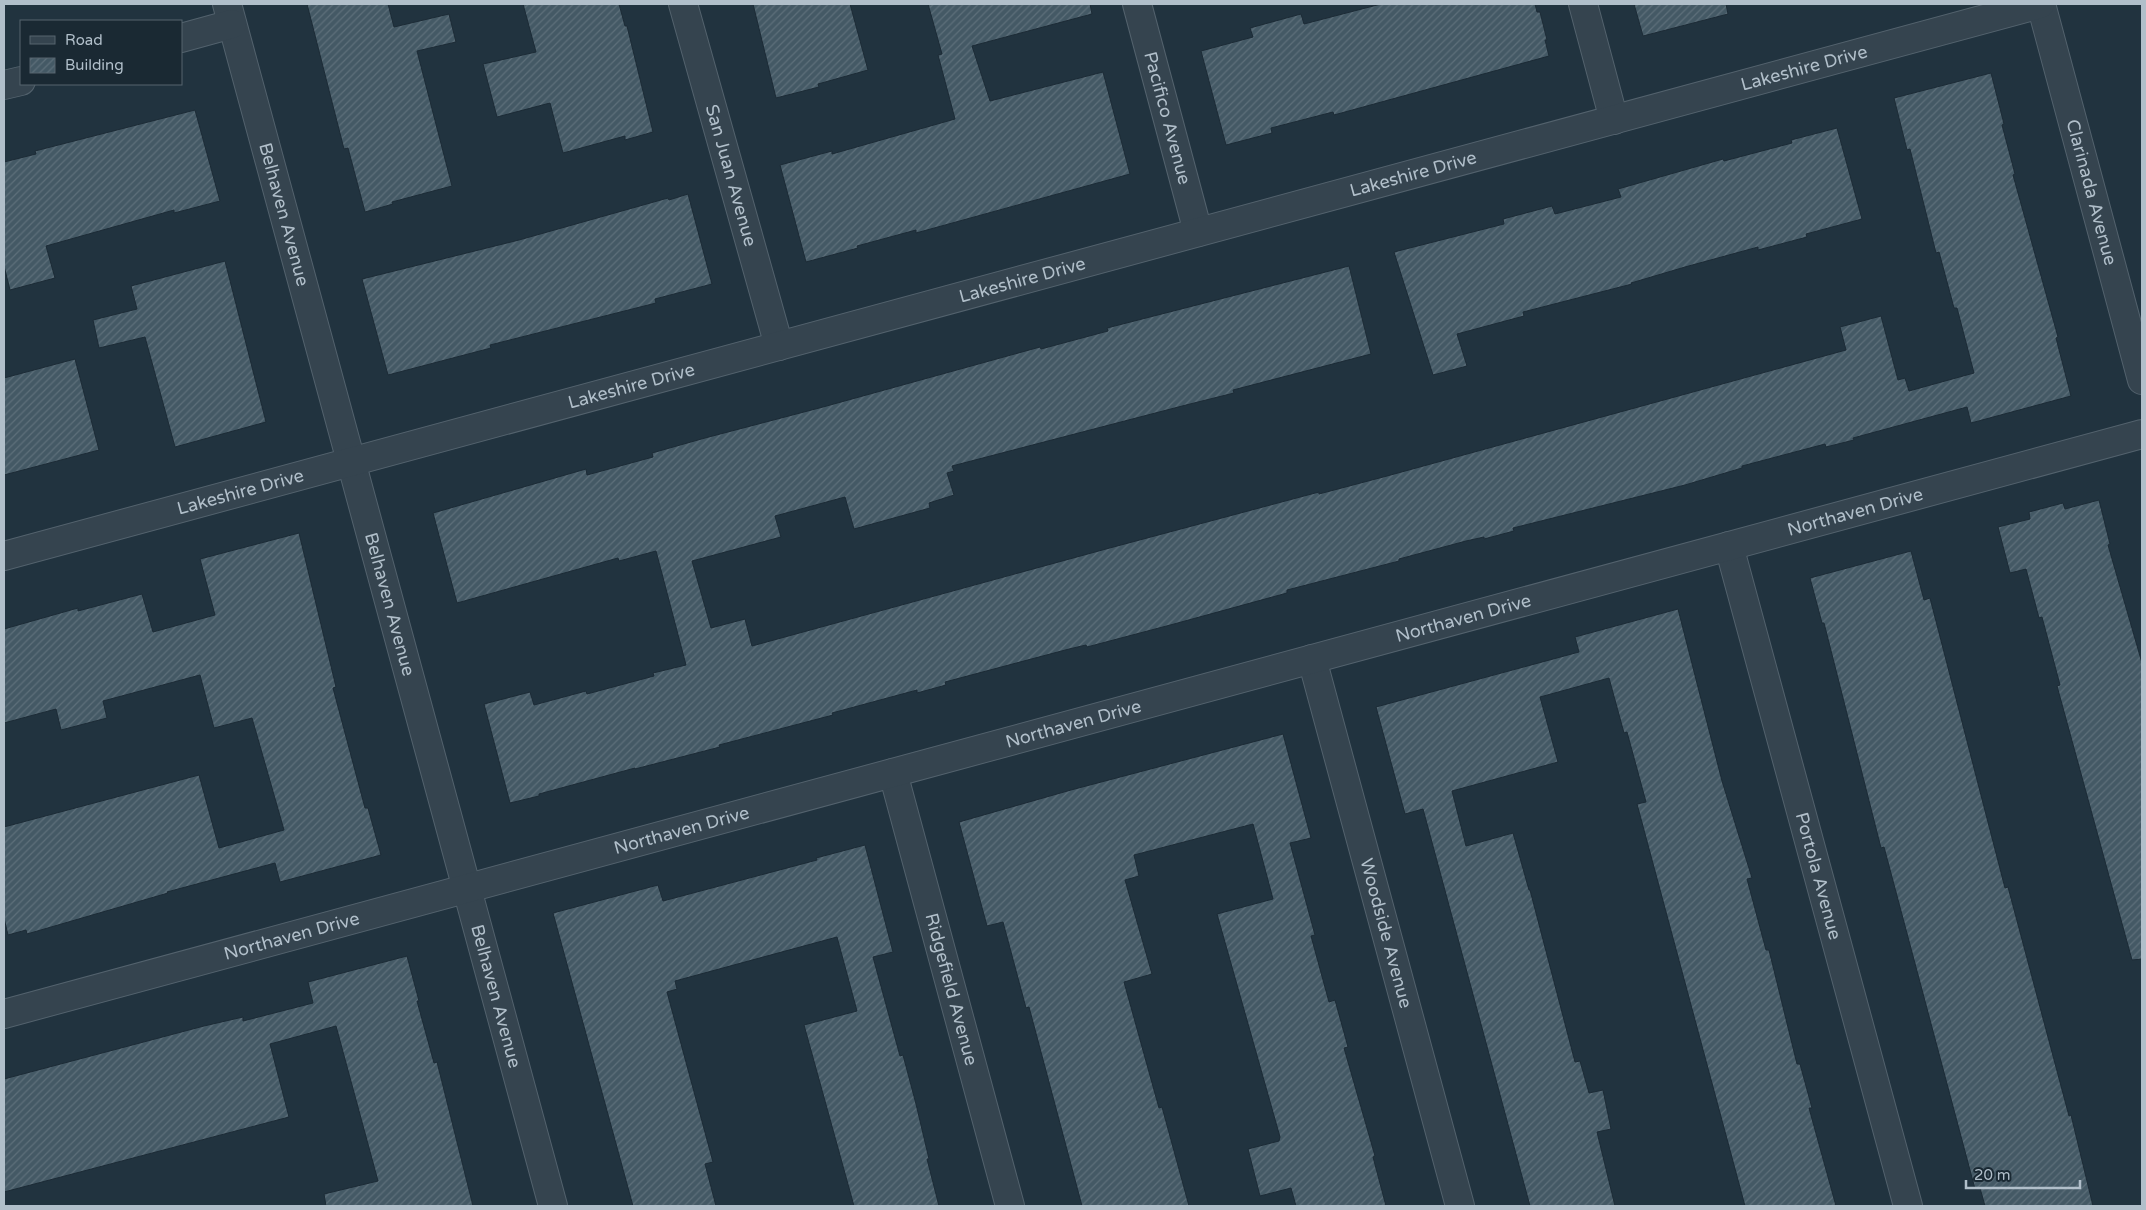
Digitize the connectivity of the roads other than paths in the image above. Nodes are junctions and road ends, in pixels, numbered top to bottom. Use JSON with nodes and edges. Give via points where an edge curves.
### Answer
{"nodes":[{"id":1,"x":683,"y":4,"type":"edge"},
{"id":2,"x":1137,"y":4,"type":"edge"},
{"id":3,"x":1583,"y":4,"type":"edge"},
{"id":4,"x":2041,"y":4,"type":"edge"},
{"id":5,"x":230,"y":14,"type":"edge"},
{"id":6,"x":182,"y":38,"type":"edge"},
{"id":7,"x":20,"y":81,"type":"edge"},
{"id":8,"x":4,"y":85,"type":"edge"},
{"id":9,"x":1614,"y":120,"type":"junction"},
{"id":10,"x":1198,"y":232,"type":"junction"},
{"id":11,"x":779,"y":346,"type":"junction"},
{"id":12,"x":2142,"y":380,"type":"edge"},
{"id":13,"x":2142,"y":434,"type":"edge"},
{"id":14,"x":350,"y":462,"type":"junction"},
{"id":15,"x":1728,"y":546,"type":"junction"},
{"id":16,"x":4,"y":556,"type":"edge"},
{"id":17,"x":1312,"y":659,"type":"junction"},
{"id":18,"x":892,"y":773,"type":"junction"},
{"id":19,"x":466,"y":888,"type":"junction"},
{"id":20,"x":4,"y":1014,"type":"edge"},
{"id":21,"x":553,"y":1206,"type":"edge"},
{"id":22,"x":1010,"y":1206,"type":"edge"},
{"id":23,"x":1460,"y":1206,"type":"edge"},
{"id":24,"x":1908,"y":1206,"type":"edge"}],
"edges":[{"from":1,"to":11,"type":"street","name":"San Juan Avenue"},
{"from":2,"to":10,"type":"street","name":"Pacifico Avenue"},
{"from":3,"to":9,"type":"street"},
{"from":4,"to":9,"type":"street","name":"Lakeshire Drive"},
{"from":4,"to":12,"type":"street","name":"Clarinada Avenue"},
{"from":5,"to":6,"type":"street"},
{"from":5,"to":14,"type":"street","name":"Belhaven Avenue"},
{"from":7,"to":8,"type":"street"},
{"from":9,"to":10,"type":"street","name":"Lakeshire Drive"},
{"from":10,"to":11,"type":"street","name":"Lakeshire Drive"},
{"from":11,"to":14,"type":"street","name":"Lakeshire Drive"},
{"from":13,"to":15,"type":"street","name":"Northaven Drive"},
{"from":14,"to":16,"type":"street","name":"Lakeshire Drive"},
{"from":14,"to":19,"type":"street","name":"Belhaven Avenue"},
{"from":15,"to":17,"type":"street","name":"Northaven Drive"},
{"from":15,"to":24,"type":"street","name":"Portola Avenue"},
{"from":17,"to":18,"type":"street","name":"Northaven Drive"},
{"from":17,"to":23,"type":"street","name":"Woodside Avenue"},
{"from":18,"to":19,"type":"street","name":"Northaven Drive"},
{"from":18,"to":22,"type":"street","name":"Ridgefield Avenue"},
{"from":19,"to":20,"type":"street","name":"Northaven Drive"},
{"from":19,"to":21,"type":"street","name":"Belhaven Avenue"}]}
